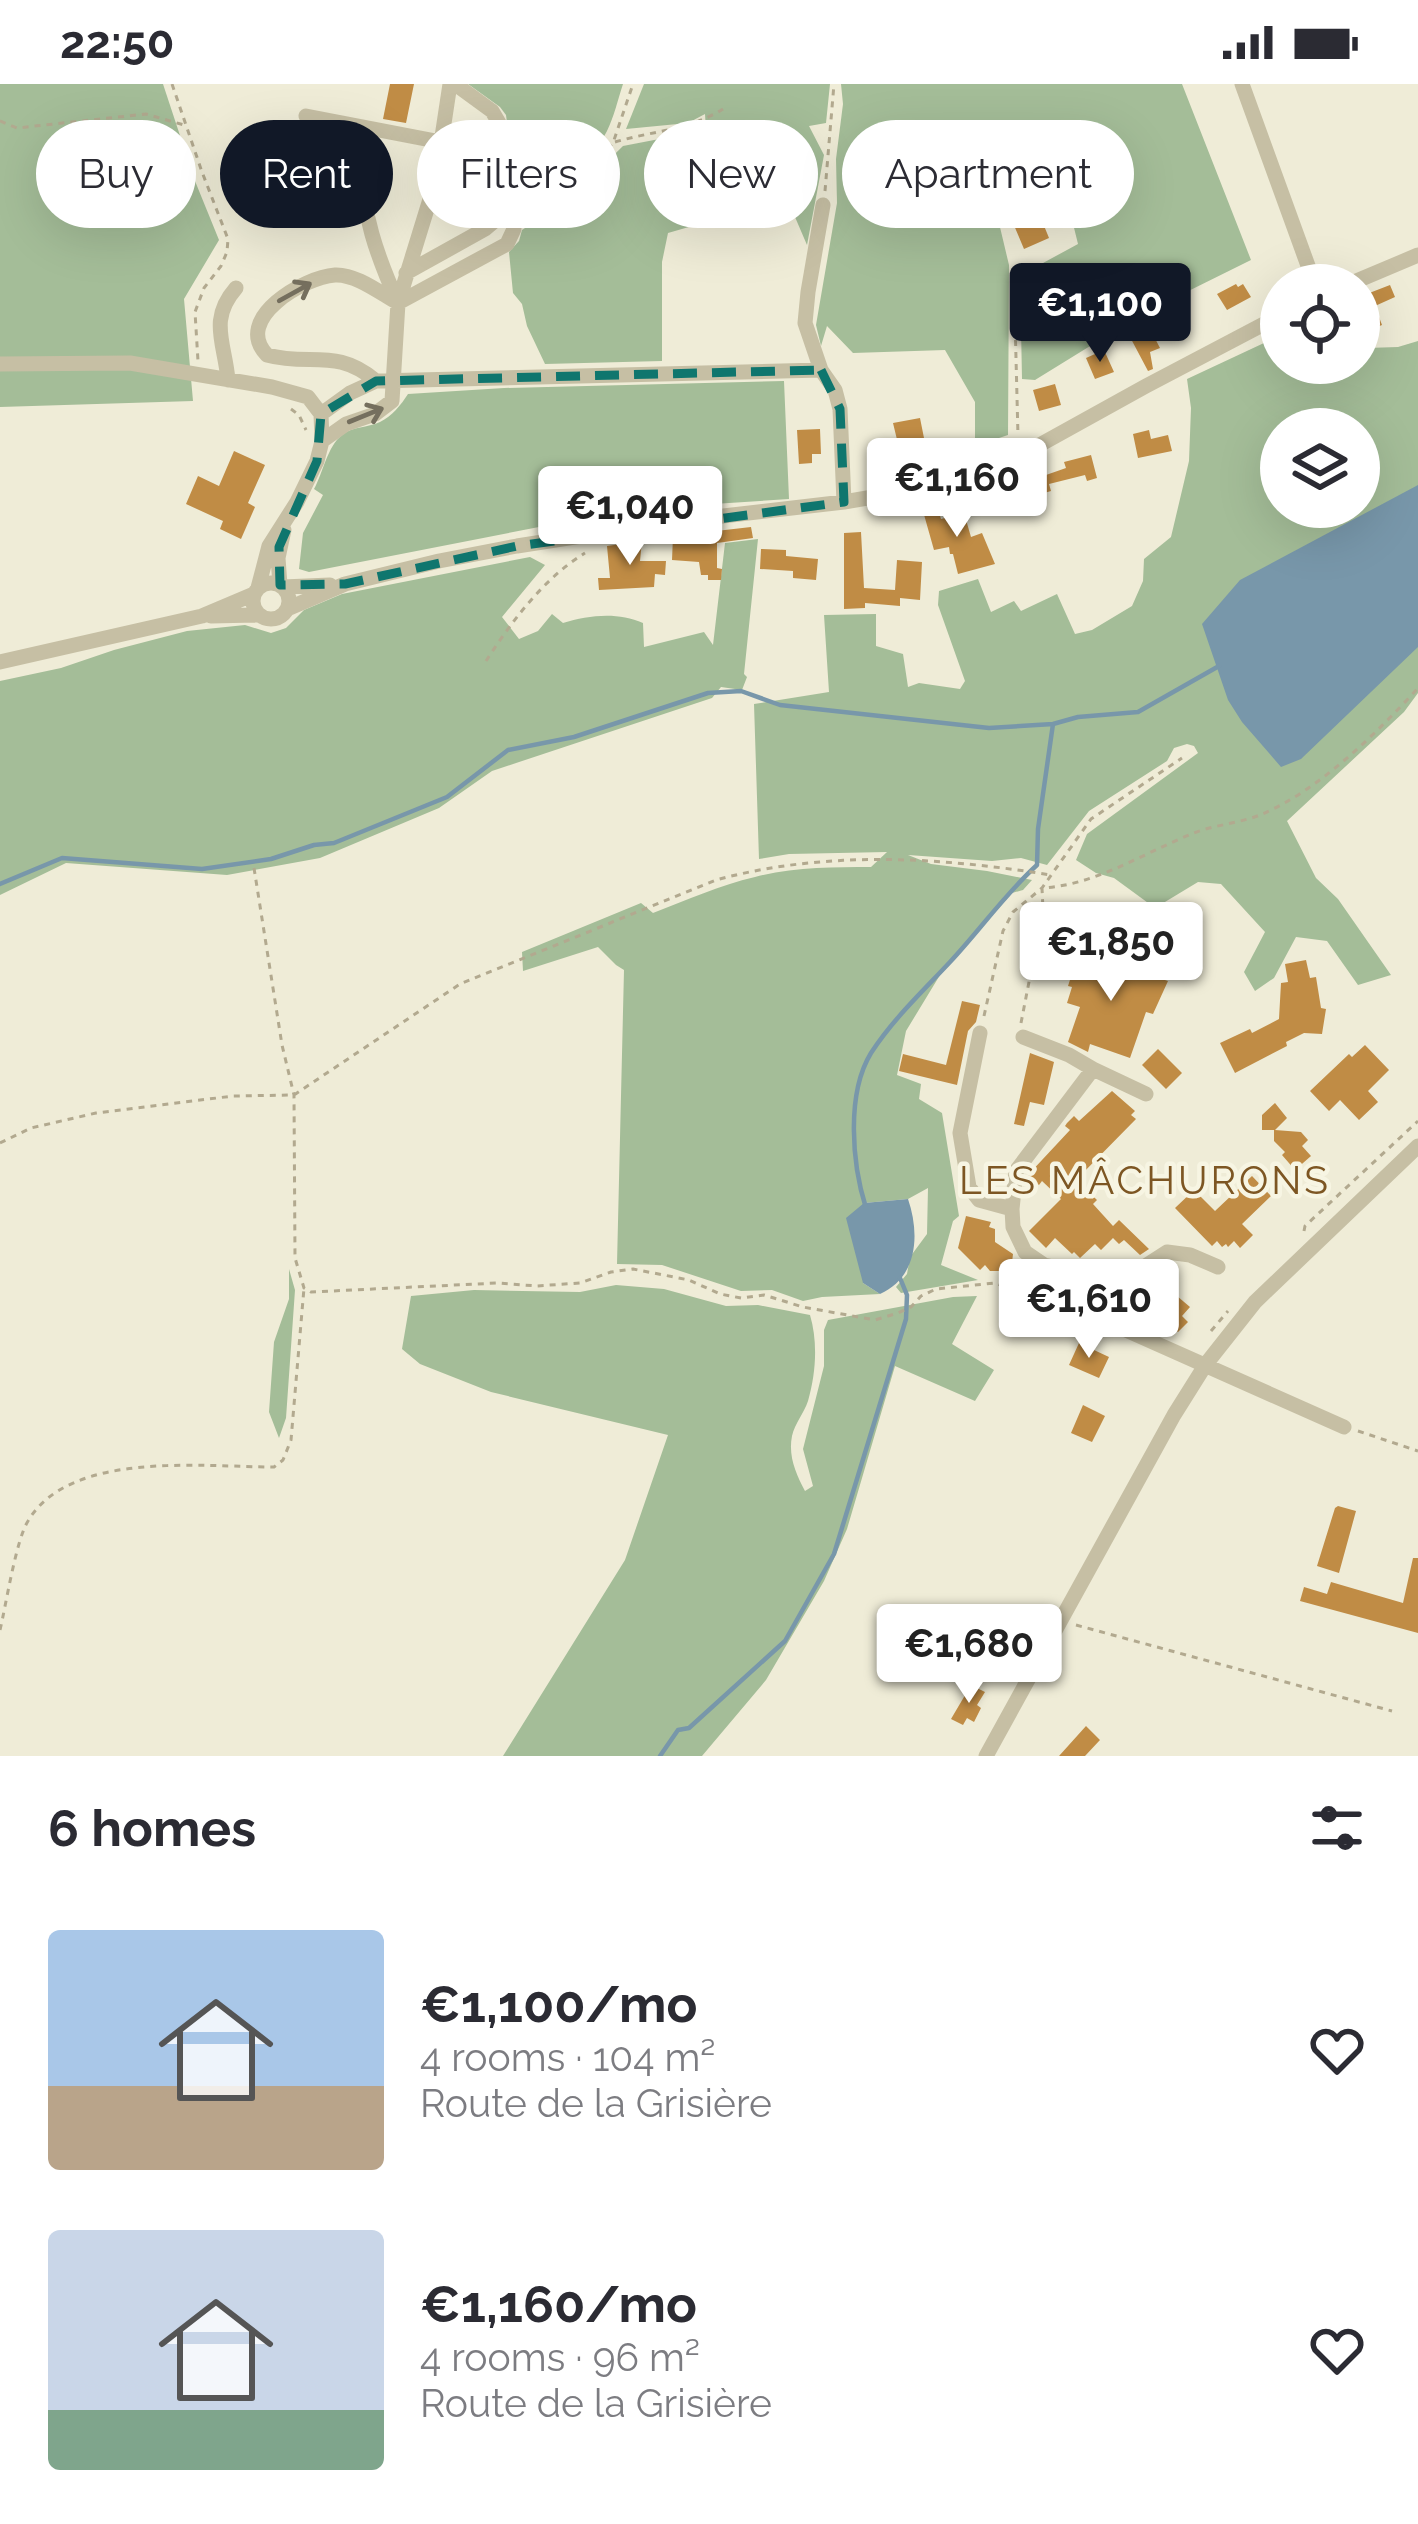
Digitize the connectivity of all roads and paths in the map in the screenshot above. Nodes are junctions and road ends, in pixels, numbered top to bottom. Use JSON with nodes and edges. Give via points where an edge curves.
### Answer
{"nodes":[{"id":1,"x":172,"y":84,"type":"edge"},
{"id":2,"x":453,"y":84,"type":"edge"},
{"id":3,"x":633,"y":84,"type":"edge"},
{"id":4,"x":834,"y":84,"type":"edge"},
{"id":5,"x":1242,"y":84,"type":"edge"},
{"id":6,"x":723,"y":110,"type":"dead end"},
{"id":7,"x":306,"y":116,"type":"dead end"},
{"id":8,"x":86,"y":120,"type":"edge"},
{"id":9,"x":168,"y":120,"type":"edge"},
{"id":10,"x":184,"y":120,"type":"edge"},
{"id":11,"x":446,"y":120,"type":"edge"},
{"id":12,"x":497,"y":120,"type":"edge"},
{"id":13,"x":0,"y":121,"type":"edge"},
{"id":14,"x":620,"y":122,"type":"edge"},
{"id":15,"x":36,"y":126,"type":"edge"},
{"id":16,"x":417,"y":137,"type":"edge"},
{"id":17,"x":620,"y":141,"type":"edge"},
{"id":18,"x":196,"y":153,"type":"edge"},
{"id":19,"x":823,"y":205,"type":"joint"},
{"id":20,"x":371,"y":228,"type":"edge"},
{"id":21,"x":420,"y":228,"type":"edge"},
{"id":22,"x":486,"y":228,"type":"edge"},
{"id":23,"x":514,"y":229,"type":"edge"},
{"id":24,"x":1418,"y":255,"type":"edge"},
{"id":25,"x":1308,"y":264,"type":"edge"},
{"id":26,"x":1380,"y":271,"type":"edge"},
{"id":27,"x":406,"y":273,"type":"junction"},
{"id":28,"x":1013,"y":280,"type":"dead end"},
{"id":29,"x":236,"y":288,"type":"dead end"},
{"id":30,"x":398,"y":303,"type":"junction"},
{"id":31,"x":1260,"y":327,"type":"edge"},
{"id":32,"x":0,"y":364,"type":"edge"},
{"id":33,"x":821,"y":370,"type":"junction"},
{"id":34,"x":198,"y":375,"type":"junction"},
{"id":35,"x":228,"y":380,"type":"junction"},
{"id":36,"x":384,"y":381,"type":"junction"},
{"id":37,"x":280,"y":404,"type":"dead end"},
{"id":38,"x":320,"y":414,"type":"junction"},
{"id":39,"x":314,"y":439,"type":"junction"},
{"id":40,"x":1019,"y":456,"type":"junction"},
{"id":41,"x":844,"y":502,"type":"junction"},
{"id":42,"x":286,"y":521,"type":"junction"},
{"id":43,"x":608,"y":531,"type":"junction"},
{"id":44,"x":345,"y":584,"type":"junction"},
{"id":45,"x":281,"y":586,"type":"junction"},
{"id":46,"x":256,"y":591,"type":"junction"},
{"id":47,"x":287,"y":609,"type":"junction"},
{"id":48,"x":259,"y":615,"type":"junction"},
{"id":49,"x":202,"y":616,"type":"junction"},
{"id":50,"x":486,"y":661,"type":"dead end"},
{"id":51,"x":0,"y":662,"type":"edge"},
{"id":52,"x":1418,"y":688,"type":"edge"},
{"id":53,"x":1182,"y":758,"type":"dead end"},
{"id":54,"x":254,"y":868,"type":"dead end"},
{"id":55,"x":1051,"y":875,"type":"junction"},
{"id":56,"x":1042,"y":888,"type":"junction"},
{"id":57,"x":980,"y":1033,"type":"joint"},
{"id":58,"x":1023,"y":1037,"type":"joint"},
{"id":59,"x":1093,"y":1069,"type":"junction"},
{"id":60,"x":1146,"y":1094,"type":"dead end"},
{"id":61,"x":294,"y":1095,"type":"junction"},
{"id":62,"x":0,"y":1143,"type":"edge"},
{"id":63,"x":1418,"y":1146,"type":"edge"},
{"id":64,"x":1012,"y":1209,"type":"junction"},
{"id":65,"x":1219,"y":1267,"type":"dead end"},
{"id":66,"x":304,"y":1288,"type":"junction"},
{"id":67,"x":1113,"y":1288,"type":"junction"},
{"id":68,"x":1110,"y":1322,"type":"junction"},
{"id":69,"x":1206,"y":1364,"type":"junction"},
{"id":70,"x":1344,"y":1427,"type":"joint"},
{"id":71,"x":1418,"y":1451,"type":"edge"},
{"id":72,"x":1061,"y":1621,"type":"junction"},
{"id":73,"x":0,"y":1630,"type":"edge"},
{"id":74,"x":1392,"y":1711,"type":"dead end"},
{"id":75,"x":986,"y":1756,"type":"edge"}],
"edges":[{"from":1,"to":10,"type":"path"},
{"from":2,"to":11,"type":"street"},
{"from":2,"to":12,"type":"street"},
{"from":3,"to":14,"type":"path"},
{"from":4,"to":19,"type":"path"},
{"from":5,"to":25,"type":"street"},
{"from":6,"to":17,"type":"path"},
{"from":7,"to":16,"type":"street"},
{"from":8,"to":9,"type":"path","via":[[146,113]]},
{"from":13,"to":15,"type":"path"},
{"from":18,"to":34,"type":"path","via":[[228,239],[195,312]]},
{"from":19,"to":33,"type":"street","via":[[805,323]]},
{"from":20,"to":30,"type":"street"},
{"from":21,"to":27,"type":"street"},
{"from":22,"to":27,"type":"street"},
{"from":23,"to":30,"type":"street","via":[[507,244]]},
{"from":24,"to":26,"type":"street"},
{"from":27,"to":30,"type":"street"},
{"from":28,"to":40,"type":"path"},
{"from":29,"to":35,"type":"street","via":[[220,318]]},
{"from":30,"to":36,"type":"street"},
{"from":36,"to":30,"type":"street","one_way":true,"via":[[345,362],[267,356],[260,321],[276,302],[331,275]]},
{"from":31,"to":40,"type":"street"},
{"from":32,"to":34,"type":"street","via":[[130,363]]},
{"from":33,"to":36,"type":"street"},
{"from":33,"to":41,"type":"street","via":[[840,409]]},
{"from":34,"to":35,"type":"street"},
{"from":35,"to":38,"type":"street","via":[[297,392]]},
{"from":36,"to":38,"type":"street"},
{"from":39,"to":36,"type":"street","one_way":true,"via":[[386,407],[392,401]]},
{"from":37,"to":39,"type":"path"},
{"from":38,"to":39,"type":"street"},
{"from":39,"to":42,"type":"street","via":[[317,461]]},
{"from":40,"to":41,"type":"street","via":[[954,483]]},
{"from":41,"to":43,"type":"street"},
{"from":42,"to":45,"type":"street"},
{"from":42,"to":46,"type":"street"},
{"from":43,"to":44,"type":"street"},
{"from":43,"to":50,"type":"path","via":[[513,621]]},
{"from":44,"to":45,"type":"street"},
{"from":44,"to":47,"type":"street"},
{"from":45,"to":46,"type":"street"},
{"from":45,"to":47,"type":"street"},
{"from":46,"to":48,"type":"street"},
{"from":46,"to":49,"type":"street"},
{"from":47,"to":48,"type":"street","via":[[271,620]]},
{"from":48,"to":49,"type":"street"},
{"from":49,"to":51,"type":"street"},
{"from":52,"to":56,"type":"path","via":[[1306,792],[1083,883]]},
{"from":53,"to":55,"type":"path","via":[[1091,819]]},
{"from":54,"to":61,"type":"path"},
{"from":55,"to":56,"type":"path"},
{"from":55,"to":61,"type":"path","via":[[906,858],[800,862],[716,880],[460,984]]},
{"from":56,"to":57,"type":"path","via":[[1003,931]]},
{"from":56,"to":58,"type":"path"},
{"from":57,"to":64,"type":"street","via":[[960,1133],[969,1187],[979,1200]]},
{"from":58,"to":59,"type":"street"},
{"from":59,"to":60,"type":"street"},
{"from":59,"to":64,"type":"street","via":[[1016,1171]]},
{"from":61,"to":62,"type":"path","via":[[96,1113]]},
{"from":61,"to":66,"type":"path","via":[[295,1258]]},
{"from":63,"to":69,"type":"street","via":[[1255,1302]]},
{"from":64,"to":67,"type":"street","via":[[1025,1252],[1110,1279]]},
{"from":65,"to":67,"type":"street","via":[[1167,1252]]},
{"from":66,"to":68,"type":"path","via":[[537,1286],[633,1269],[720,1294],[764,1295],[875,1320],[936,1289],[995,1283],[1047,1294]]},
{"from":66,"to":73,"type":"path","via":[[283,1460],[274,1467],[111,1469],[46,1497],[25,1524]]},
{"from":67,"to":68,"type":"street"},
{"from":68,"to":69,"type":"street"},
{"from":69,"to":70,"type":"street"},
{"from":69,"to":72,"type":"street"},
{"from":70,"to":71,"type":"path"},
{"from":72,"to":74,"type":"path"},
{"from":72,"to":75,"type":"street"}]}
